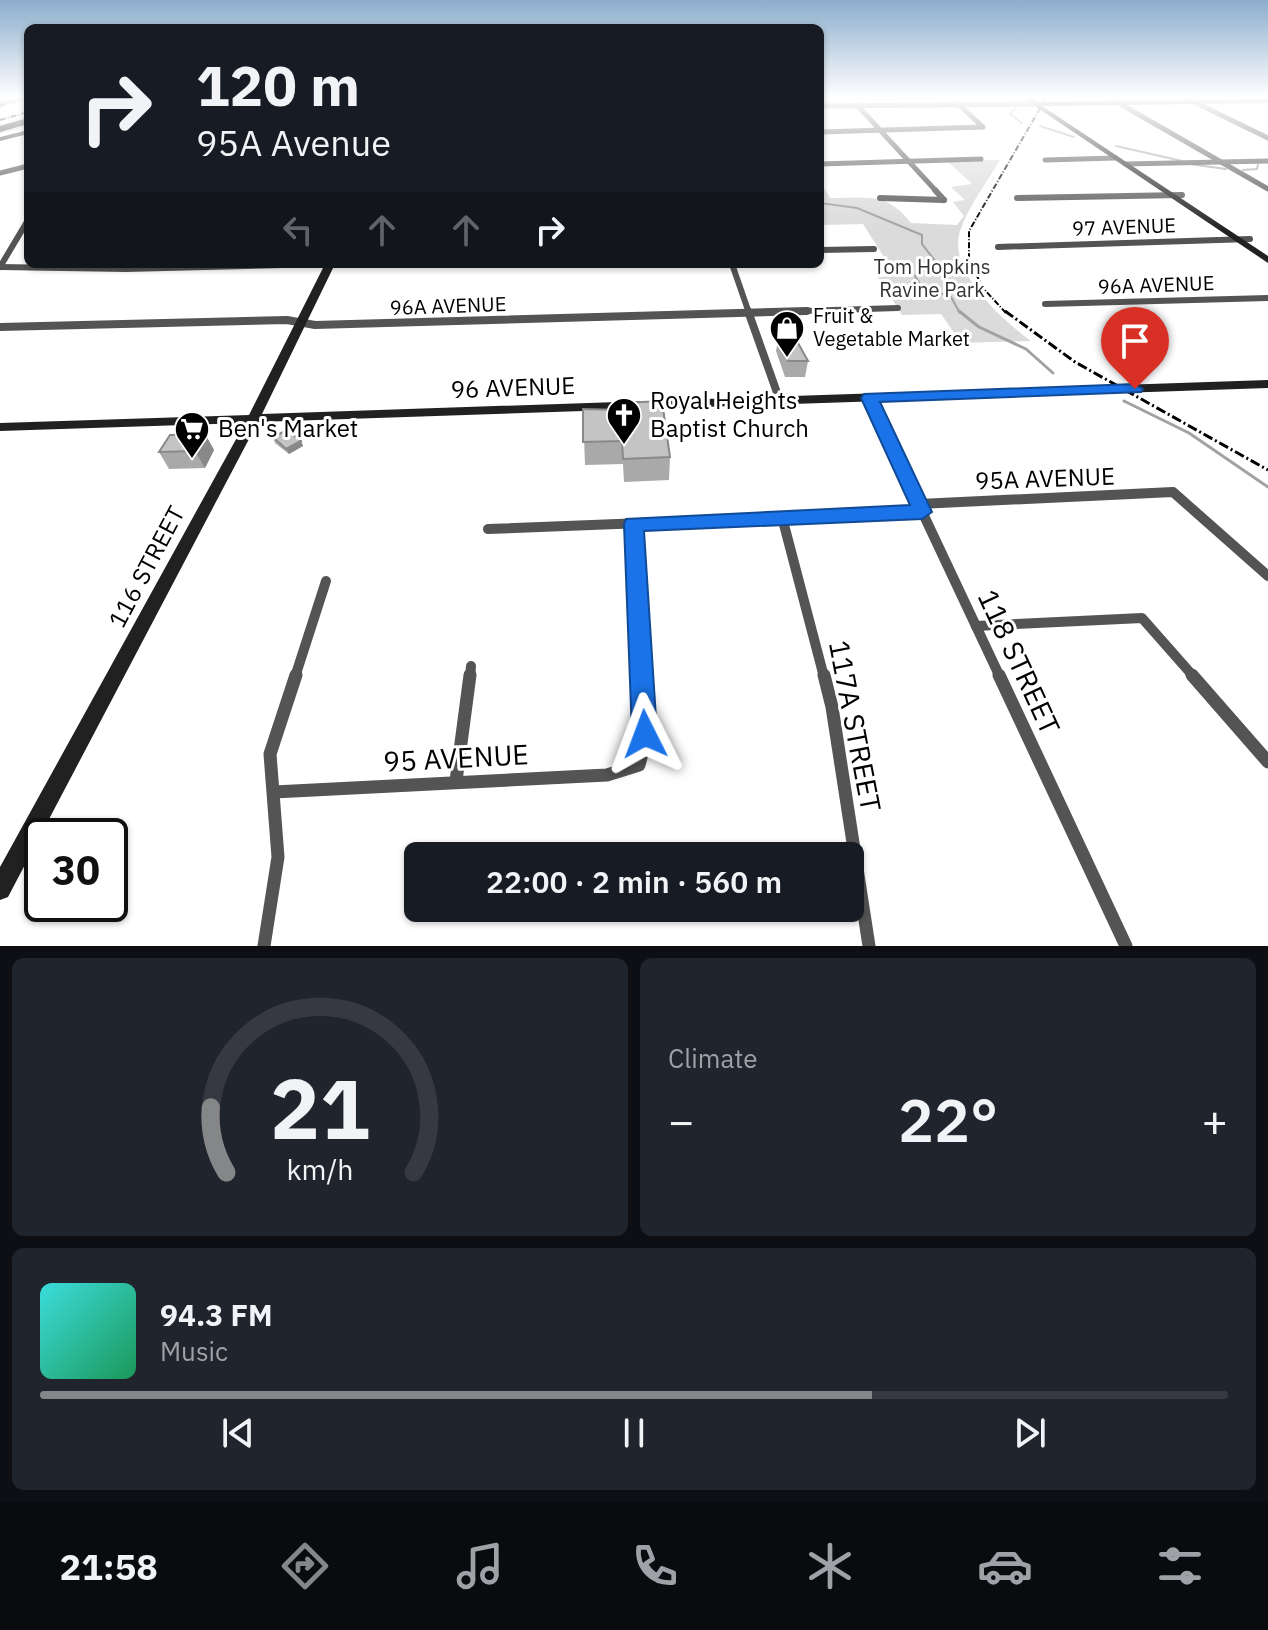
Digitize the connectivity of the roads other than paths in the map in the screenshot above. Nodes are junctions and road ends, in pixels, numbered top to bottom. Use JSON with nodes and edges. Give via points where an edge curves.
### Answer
{"nodes":[{"id":1,"x":892,"y":142,"type":"edge"},
{"id":2,"x":1096,"y":142,"type":"edge"},
{"id":3,"x":1096,"y":142,"type":"edge"},
{"id":4,"x":1186,"y":142,"type":"edge"},
{"id":5,"x":981,"y":159,"type":"dead end"},
{"id":6,"x":1045,"y":160,"type":"dead end"},
{"id":7,"x":1268,"y":161,"type":"edge"},
{"id":8,"x":911,"y":162,"type":"junction"},
{"id":9,"x":1125,"y":162,"type":"junction"},
{"id":10,"x":1221,"y":162,"type":"junction"},
{"id":11,"x":824,"y":164,"type":"edge"},
{"id":12,"x":24,"y":167,"type":"edge"},
{"id":13,"x":0,"y":170,"type":"edge"},
{"id":14,"x":1268,"y":189,"type":"edge"},
{"id":15,"x":1177,"y":195,"type":"junction"},
{"id":16,"x":880,"y":198,"type":"dead end"},
{"id":17,"x":1017,"y":198,"type":"dead end"},
{"id":18,"x":24,"y":229,"type":"edge"},
{"id":19,"x":1250,"y":239,"type":"junction"},
{"id":20,"x":1238,"y":240,"type":"junction"},
{"id":21,"x":998,"y":247,"type":"dead end"},
{"id":22,"x":874,"y":249,"type":"dead end"},
{"id":23,"x":824,"y":250,"type":"edge"},
{"id":24,"x":1268,"y":253,"type":"edge"},
{"id":25,"x":0,"y":267,"type":"edge"},
{"id":26,"x":24,"y":267,"type":"edge"},
{"id":27,"x":328,"y":268,"type":"edge"},
{"id":28,"x":733,"y":268,"type":"edge"},
{"id":29,"x":1268,"y":298,"type":"edge"},
{"id":30,"x":1045,"y":304,"type":"dead end"},
{"id":31,"x":898,"y":308,"type":"dead end"},
{"id":32,"x":750,"y":313,"type":"junction"},
{"id":33,"x":302,"y":323,"type":"junction"},
{"id":34,"x":0,"y":327,"type":"edge"},
{"id":35,"x":1268,"y":384,"type":"edge"},
{"id":36,"x":869,"y":398,"type":"junction"},
{"id":37,"x":780,"y":401,"type":"junction"},
{"id":38,"x":253,"y":419,"type":"junction"},
{"id":39,"x":0,"y":427,"type":"edge"},
{"id":40,"x":921,"y":508,"type":"junction"},
{"id":41,"x":782,"y":517,"type":"junction"},
{"id":42,"x":633,"y":524,"type":"junction"},
{"id":43,"x":488,"y":529,"type":"dead end"},
{"id":44,"x":1268,"y":576,"type":"edge"},
{"id":45,"x":326,"y":581,"type":"dead end"},
{"id":46,"x":976,"y":626,"type":"junction"},
{"id":47,"x":471,"y":666,"type":"dead end"},
{"id":48,"x":1268,"y":762,"type":"edge"},
{"id":49,"x":456,"y":781,"type":"junction"},
{"id":50,"x":274,"y":792,"type":"junction"},
{"id":51,"x":0,"y":889,"type":"edge"},
{"id":52,"x":264,"y":946,"type":"edge"},
{"id":53,"x":869,"y":946,"type":"edge"},
{"id":54,"x":1126,"y":946,"type":"edge"}],
"edges":[{"from":1,"to":8,"type":"street"},
{"from":2,"to":9,"type":"street"},
{"from":3,"to":9,"type":"street"},
{"from":4,"to":10,"type":"street"},
{"from":5,"to":8,"type":"street"},
{"from":6,"to":9,"type":"street"},
{"from":7,"to":10,"type":"street"},
{"from":8,"to":11,"type":"street"},
{"from":8,"to":16,"type":"street","via":[[944,200]]},
{"from":9,"to":10,"type":"street"},
{"from":9,"to":15,"type":"street"},
{"from":10,"to":14,"type":"street"},
{"from":12,"to":13,"type":"street"},
{"from":15,"to":17,"type":"street"},
{"from":15,"to":19,"type":"street"},
{"from":15,"to":20,"type":"street"},
{"from":18,"to":25,"type":"street"},
{"from":19,"to":20,"type":"street","name":"97 AVENUE"},
{"from":19,"to":24,"type":"street"},
{"from":20,"to":21,"type":"street","name":"97 AVENUE"},
{"from":20,"to":24,"type":"street"},
{"from":22,"to":23,"type":"street"},
{"from":25,"to":26,"type":"street"},
{"from":27,"to":33,"type":"street","name":"116 STREET"},
{"from":28,"to":32,"type":"street"},
{"from":29,"to":30,"type":"street","name":"96A AVENUE"},
{"from":31,"to":32,"type":"street","name":"96A AVENUE"},
{"from":32,"to":33,"type":"street","name":"96A AVENUE"},
{"from":32,"to":37,"type":"street"},
{"from":33,"to":34,"type":"street","name":"96A AVENUE"},
{"from":33,"to":38,"type":"street","name":"116 STREET"},
{"from":35,"to":36,"type":"street","name":"96 AVENUE"},
{"from":36,"to":37,"type":"street","name":"96 AVENUE"},
{"from":36,"to":40,"type":"street","name":"118 STREET"},
{"from":37,"to":38,"type":"street","name":"96 AVENUE"},
{"from":38,"to":39,"type":"street","name":"96 AVENUE"},
{"from":38,"to":51,"type":"street","name":"116 STREET"},
{"from":40,"to":41,"type":"street","name":"95A AVENUE"},
{"from":40,"to":44,"type":"street","name":"95A AVENUE","via":[[1173,492]]},
{"from":40,"to":46,"type":"street","name":"118 STREET"},
{"from":41,"to":42,"type":"street","name":"95A AVENUE"},
{"from":41,"to":53,"type":"street","name":"117A STREET","via":[[832,707]]},
{"from":42,"to":43,"type":"street","name":"95A AVENUE"},
{"from":42,"to":49,"type":"street","name":"95 AVENUE","via":[[645,742],[639,765],[607,775]]},
{"from":45,"to":50,"type":"street","via":[[270,754]]},
{"from":46,"to":48,"type":"street","via":[[1142,618]]},
{"from":46,"to":54,"type":"street","name":"118 STREET"},
{"from":47,"to":49,"type":"street"},
{"from":49,"to":50,"type":"street","name":"95 AVENUE"},
{"from":50,"to":52,"type":"street","via":[[278,857]]}]}
